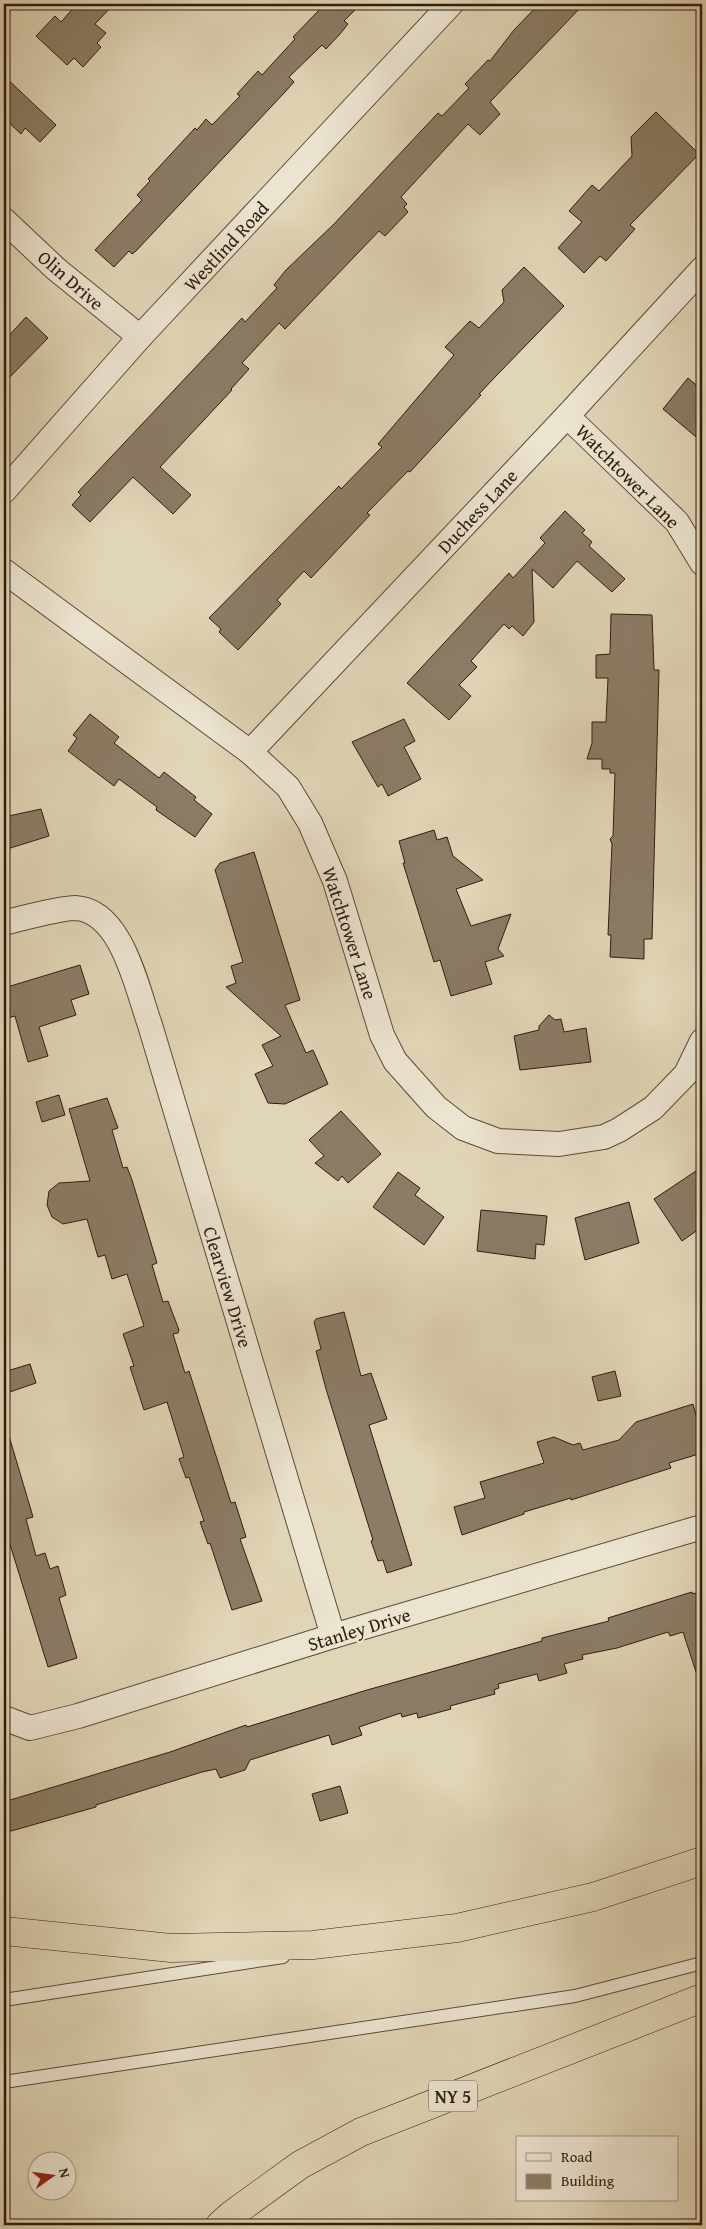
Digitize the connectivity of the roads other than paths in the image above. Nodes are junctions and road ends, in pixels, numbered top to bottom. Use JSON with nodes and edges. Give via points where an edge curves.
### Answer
{"nodes":[{"id":1,"x":451,"y":4,"type":"edge"},
{"id":2,"x":4,"y":220,"type":"edge"},
{"id":3,"x":702,"y":269,"type":"edge"},
{"id":4,"x":140,"y":337,"type":"junction"},
{"id":5,"x":567,"y":416,"type":"junction"},
{"id":6,"x":4,"y":490,"type":"edge"},
{"id":7,"x":702,"y":563,"type":"edge"},
{"id":8,"x":4,"y":571,"type":"edge"},
{"id":9,"x":250,"y":752,"type":"junction"},
{"id":10,"x":4,"y":924,"type":"edge"},
{"id":11,"x":702,"y":1041,"type":"edge"},
{"id":12,"x":702,"y":1527,"type":"edge"},
{"id":13,"x":333,"y":1636,"type":"junction"},
{"id":14,"x":9,"y":1721,"type":"edge"},
{"id":15,"x":702,"y":1861,"type":"edge"},
{"id":16,"x":453,"y":1929,"type":"junction"},
{"id":17,"x":4,"y":1931,"type":"edge"},
{"id":18,"x":702,"y":1963,"type":"edge"},
{"id":19,"x":702,"y":1998,"type":"edge"},
{"id":20,"x":4,"y":2000,"type":"edge"},
{"id":21,"x":4,"y":2082,"type":"edge"},
{"id":22,"x":220,"y":2225,"type":"edge"}],
"edges":[{"from":1,"to":4,"type":"street","name":"Westlind Road"},
{"from":2,"to":4,"type":"street","name":"Olin Drive","via":[[56,269]]},
{"from":3,"to":5,"type":"street","name":"Duchess Lane"},
{"from":4,"to":6,"type":"street","name":"Westlind Road"},
{"from":5,"to":7,"type":"street","name":"Watchtower Lane","via":[[677,522]]},
{"from":5,"to":9,"type":"street","name":"Duchess Lane"},
{"from":8,"to":9,"type":"street","name":"Watchtower Lane"},
{"from":9,"to":11,"type":"street","name":"Watchtower Lane","via":[[288,787],[310,823],[334,881],[382,1034],[396,1060],[436,1107],[463,1128],[498,1141],[559,1144],[604,1137],[653,1108],[686,1074]]},
{"from":10,"to":13,"type":"street","name":"Clearview Drive","via":[[76,908],[99,915],[120,940],[150,1025]]},
{"from":12,"to":13,"type":"street","name":"Stanley Drive"},
{"from":13,"to":14,"type":"street","name":"Stanley Drive","via":[[78,1716],[30,1728]]},
{"from":15,"to":16,"type":"highway","via":[[593,1897]]},
{"from":16,"to":17,"type":"highway","via":[[313,1945],[171,1948]]},
{"from":16,"to":20,"type":"lane"},
{"from":18,"to":21,"type":"lane","via":[[575,1996]]},
{"from":19,"to":22,"type":"highway","number":"NY 5","via":[[361,2132],[300,2165]]}]}
